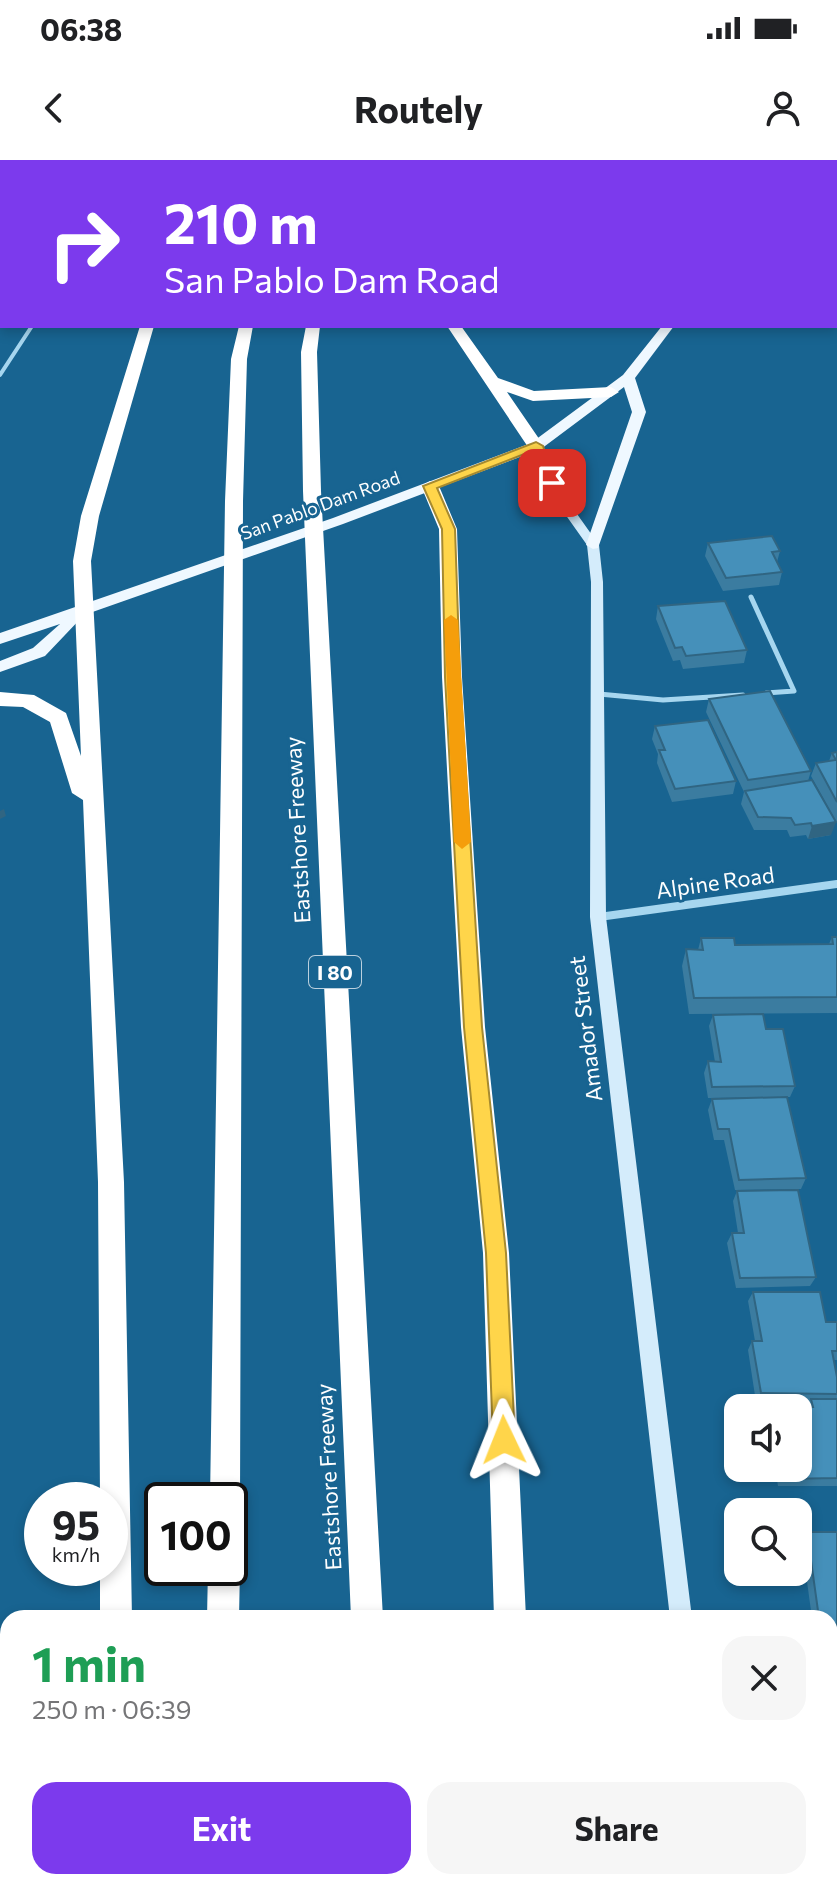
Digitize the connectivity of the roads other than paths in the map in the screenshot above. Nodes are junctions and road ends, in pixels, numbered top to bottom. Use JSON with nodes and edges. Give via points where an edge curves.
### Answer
{"nodes":[{"id":1,"x":31,"y":328,"type":"edge"},
{"id":2,"x":146,"y":328,"type":"edge"},
{"id":3,"x":246,"y":328,"type":"edge"},
{"id":4,"x":313,"y":328,"type":"edge"},
{"id":5,"x":455,"y":328,"type":"edge"},
{"id":6,"x":666,"y":328,"type":"edge"},
{"id":7,"x":0,"y":375,"type":"edge"},
{"id":8,"x":628,"y":378,"type":"junction"},
{"id":9,"x":490,"y":381,"type":"junction"},
{"id":10,"x":611,"y":392,"type":"junction"},
{"id":11,"x":536,"y":446,"type":"junction"},
{"id":12,"x":430,"y":486,"type":"junction"},
{"id":13,"x":593,"y":545,"type":"junction"},
{"id":14,"x":751,"y":597,"type":"edge"},
{"id":15,"x":83,"y":610,"type":"junction"},
{"id":16,"x":0,"y":639,"type":"edge"},
{"id":17,"x":0,"y":667,"type":"edge"},
{"id":18,"x":765,"y":693,"type":"edge"},
{"id":19,"x":595,"y":694,"type":"junction"},
{"id":20,"x":750,"y":694,"type":"edge"},
{"id":21,"x":0,"y":699,"type":"edge"},
{"id":22,"x":93,"y":829,"type":"junction"},
{"id":23,"x":837,"y":884,"type":"edge"},
{"id":24,"x":598,"y":917,"type":"junction"},
{"id":25,"x":225,"y":1482,"type":"edge"},
{"id":26,"x":224,"y":1586,"type":"edge"},
{"id":27,"x":116,"y":1610,"type":"edge"},
{"id":28,"x":223,"y":1610,"type":"edge"},
{"id":29,"x":367,"y":1610,"type":"edge"},
{"id":30,"x":510,"y":1610,"type":"edge"},
{"id":31,"x":680,"y":1610,"type":"edge"}],
"edges":[{"from":1,"to":7,"type":"lane"},
{"from":2,"to":15,"type":"highway","via":[[90,516],[82,561]]},
{"from":3,"to":25,"type":"highway","via":[[239,359],[234,501]]},
{"from":4,"to":29,"type":"highway","name":"Eastshore Freeway","number":"I 80","via":[[312,491]]},
{"from":5,"to":9,"type":"highway"},
{"from":6,"to":8,"type":"main road","name":"San Pablo Dam Road"},
{"from":8,"to":10,"type":"main road","name":"San Pablo Dam Road"},
{"from":8,"to":13,"type":"main road","via":[[639,412]]},
{"from":9,"to":10,"type":"highway","via":[[533,396]]},
{"from":9,"to":11,"type":"highway"},
{"from":10,"to":11,"type":"main road","name":"San Pablo Dam Road"},
{"from":11,"to":12,"type":"main road","name":"San Pablo Dam Road"},
{"from":11,"to":13,"type":"street","name":"Amador Street","via":[[554,490]]},
{"from":12,"to":15,"type":"main road","name":"San Pablo Dam Road"},
{"from":12,"to":30,"type":"highway","via":[[448,529],[473,1027],[496,1253]]},
{"from":13,"to":19,"type":"street","name":"Amador Street"},
{"from":14,"to":18,"type":"lane","via":[[794,691]]},
{"from":15,"to":16,"type":"main road","name":"San Pablo Dam Road"},
{"from":15,"to":17,"type":"main road","name":"San Pablo Dam Road","via":[[39,652]]},
{"from":15,"to":22,"type":"highway"},
{"from":19,"to":20,"type":"lane","via":[[663,700]]},
{"from":19,"to":24,"type":"street","name":"Amador Street"},
{"from":21,"to":22,"type":"highway","via":[[27,700],[59,718]]},
{"from":22,"to":27,"type":"highway","via":[[111,1182]]},
{"from":23,"to":24,"type":"street","name":"Alpine Road"},
{"from":24,"to":31,"type":"street","name":"Amador Street"},
{"from":26,"to":28,"type":"highway"}]}
